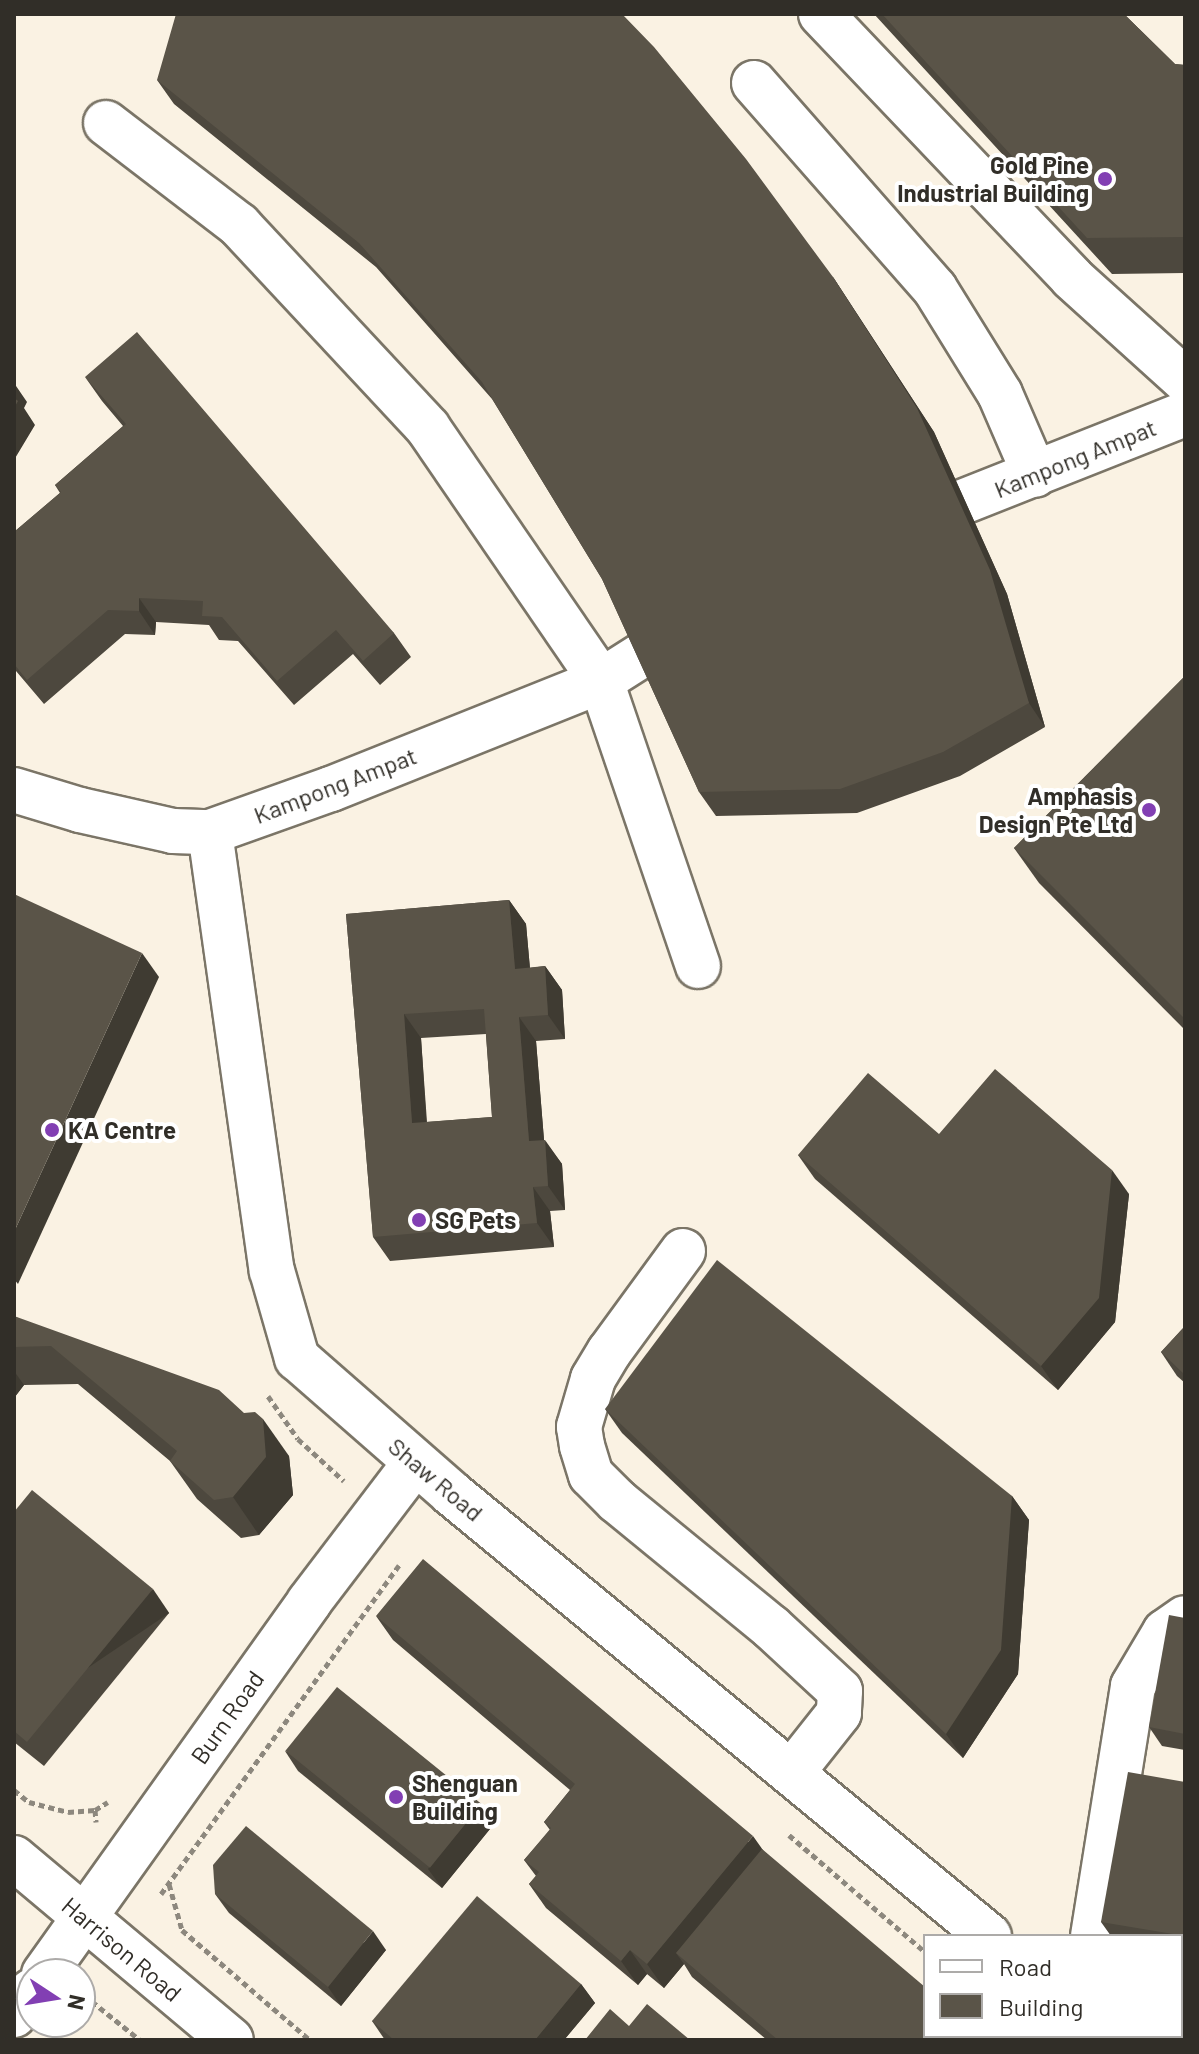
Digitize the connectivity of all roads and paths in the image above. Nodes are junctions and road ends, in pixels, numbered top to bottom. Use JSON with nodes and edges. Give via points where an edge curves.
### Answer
{"nodes":[{"id":1,"x":821,"y":14,"type":"edge"},
{"id":2,"x":754,"y":83,"type":"dead end"},
{"id":3,"x":106,"y":123,"type":"dead end"},
{"id":4,"x":1185,"y":380,"type":"edge"},
{"id":5,"x":1185,"y":414,"type":"edge"},
{"id":6,"x":1035,"y":475,"type":"junction"},
{"id":7,"x":965,"y":501,"type":"dead end"},
{"id":8,"x":642,"y":655,"type":"edge"},
{"id":9,"x":601,"y":681,"type":"junction"},
{"id":10,"x":14,"y":790,"type":"edge"},
{"id":11,"x":210,"y":832,"type":"junction"},
{"id":12,"x":698,"y":966,"type":"dead end"},
{"id":13,"x":683,"y":1251,"type":"dead end"},
{"id":14,"x":415,"y":1463,"type":"junction"},
{"id":15,"x":405,"y":1556,"type":"dead end"},
{"id":16,"x":1185,"y":1618,"type":"edge"},
{"id":17,"x":793,"y":1771,"type":"junction"},
{"id":18,"x":14,"y":1858,"type":"edge"},
{"id":19,"x":169,"y":1884,"type":"junction"},
{"id":20,"x":86,"y":1919,"type":"junction"},
{"id":21,"x":987,"y":1934,"type":"edge"},
{"id":22,"x":1093,"y":1934,"type":"edge"},
{"id":23,"x":121,"y":1946,"type":"junction"},
{"id":24,"x":56,"y":1958,"type":"edge"},
{"id":25,"x":96,"y":1977,"type":"edge"},
{"id":26,"x":96,"y":2005,"type":"edge"},
{"id":27,"x":140,"y":2040,"type":"edge"},
{"id":28,"x":231,"y":2040,"type":"edge"},
{"id":29,"x":310,"y":2040,"type":"edge"}],
"edges":[{"from":1,"to":4,"type":"street","via":[[1072,278]]},
{"from":2,"to":6,"type":"street","via":[[935,289],[1000,394]]},
{"from":3,"to":9,"type":"street","via":[[239,225],[428,428]]},
{"from":5,"to":6,"type":"street","name":"Kampong Ampat"},
{"from":6,"to":7,"type":"street","name":"Kampong Ampat"},
{"from":8,"to":9,"type":"street","name":"Kampong Ampat"},
{"from":9,"to":11,"type":"street","name":"Kampong Ampat"},
{"from":9,"to":12,"type":"street"},
{"from":10,"to":11,"type":"street","name":"Kampong Ampat","via":[[173,831]]},
{"from":11,"to":14,"type":"street","name":"Shaw Road","via":[[272,1271],[297,1358]]},
{"from":13,"to":17,"type":"street","via":[[593,1379],[579,1427],[582,1446],[591,1475],[617,1501],[840,1691],[839,1713]]},
{"from":14,"to":17,"type":"street","name":"Shaw Road"},
{"from":14,"to":20,"type":"street","name":"Burn Road","via":[[309,1602]]},
{"from":15,"to":19,"type":"path"},
{"from":16,"to":22,"type":"street","via":[[1165,1632],[1133,1686]]},
{"from":17,"to":21,"type":"street","name":"Shaw Road"},
{"from":18,"to":20,"type":"street","name":"Harrison Road"},
{"from":19,"to":23,"type":"path"},
{"from":19,"to":29,"type":"path","via":[[182,1930]]},
{"from":20,"to":23,"type":"street","name":"Harrison Road"},
{"from":20,"to":24,"type":"street","name":"Burn Road"},
{"from":23,"to":25,"type":"path"},
{"from":23,"to":28,"type":"street","name":"Harrison Road"},
{"from":26,"to":27,"type":"path"}]}
